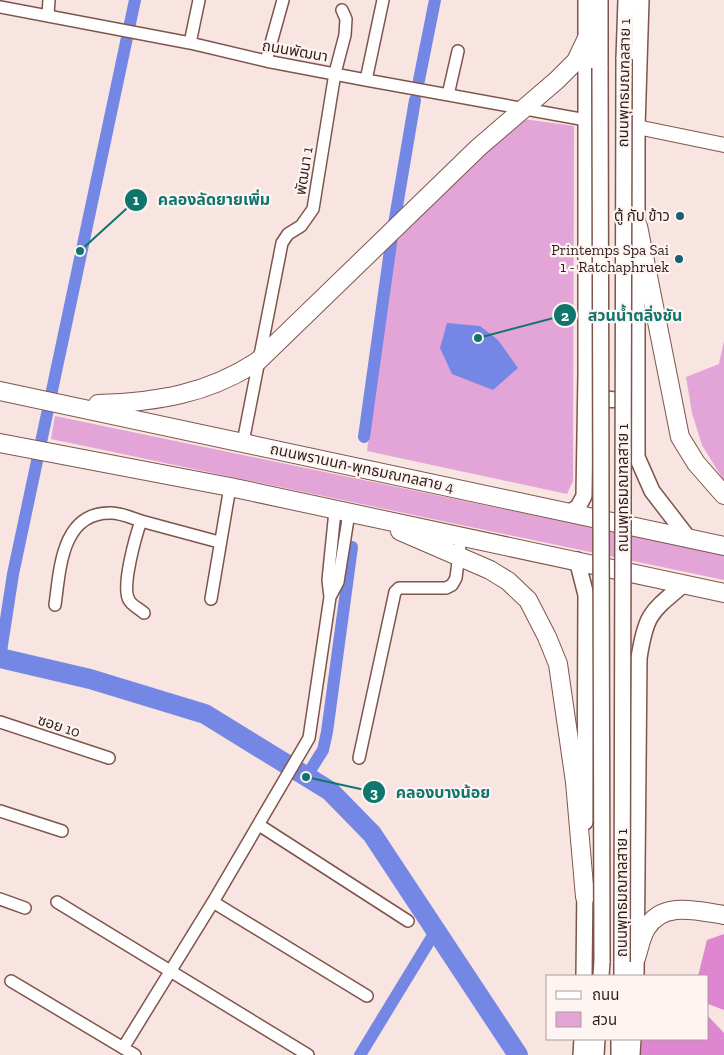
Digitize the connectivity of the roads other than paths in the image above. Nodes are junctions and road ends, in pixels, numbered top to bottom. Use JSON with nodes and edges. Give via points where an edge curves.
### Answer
{"nodes":[{"id":1,"x":49,"y":0,"type":"edge"},
{"id":2,"x":199,"y":0,"type":"edge"},
{"id":3,"x":283,"y":0,"type":"edge"},
{"id":4,"x":383,"y":0,"type":"edge"},
{"id":5,"x":600,"y":0,"type":"edge"},
{"id":6,"x":626,"y":0,"type":"edge"},
{"id":7,"x":641,"y":2,"type":"edge"},
{"id":8,"x":587,"y":3,"type":"edge"},
{"id":9,"x":0,"y":7,"type":"edge"},
{"id":10,"x":342,"y":10,"type":"dead end"},
{"id":11,"x":48,"y":15,"type":"junction"},
{"id":12,"x":586,"y":40,"type":"junction"},
{"id":13,"x":190,"y":43,"type":"junction"},
{"id":14,"x":458,"y":51,"type":"dead end"},
{"id":15,"x":266,"y":61,"type":"junction"},
{"id":16,"x":335,"y":73,"type":"junction"},
{"id":17,"x":366,"y":80,"type":"junction"},
{"id":18,"x":448,"y":95,"type":"junction"},
{"id":19,"x":523,"y":108,"type":"junction"},
{"id":20,"x":586,"y":120,"type":"junction"},
{"id":21,"x":638,"y":127,"type":"junction"},
{"id":22,"x":724,"y":145,"type":"edge"},
{"id":23,"x":638,"y":226,"type":"junction"},
{"id":24,"x":258,"y":361,"type":"junction"},
{"id":25,"x":586,"y":374,"type":"junction"},
{"id":26,"x":639,"y":383,"type":"junction"},
{"id":27,"x":0,"y":391,"type":"edge"},
{"id":28,"x":70,"y":404,"type":"junction"},
{"id":29,"x":243,"y":442,"type":"junction"},
{"id":30,"x":5,"y":444,"type":"edge"},
{"id":31,"x":230,"y":487,"type":"junction"},
{"id":32,"x":724,"y":495,"type":"edge"},
{"id":33,"x":342,"y":512,"type":"junction"},
{"id":34,"x":569,"y":513,"type":"junction"},
{"id":35,"x":370,"y":517,"type":"junction"},
{"id":36,"x":141,"y":521,"type":"junction"},
{"id":37,"x":462,"y":537,"type":"junction"},
{"id":38,"x":689,"y":539,"type":"junction"},
{"id":39,"x":219,"y":542,"type":"junction"},
{"id":40,"x":724,"y":546,"type":"edge"},
{"id":41,"x":459,"y":558,"type":"junction"},
{"id":42,"x":577,"y":560,"type":"junction"},
{"id":43,"x":684,"y":584,"type":"junction"},
{"id":44,"x":724,"y":593,"type":"edge"},
{"id":45,"x":211,"y":599,"type":"dead end"},
{"id":46,"x":55,"y":605,"type":"dead end"},
{"id":47,"x":144,"y":613,"type":"dead end"},
{"id":48,"x":586,"y":700,"type":"junction"},
{"id":49,"x":638,"y":711,"type":"junction"},
{"id":50,"x":0,"y":722,"type":"edge"},
{"id":51,"x":109,"y":758,"type":"dead end"},
{"id":52,"x":359,"y":758,"type":"dead end"},
{"id":53,"x":0,"y":811,"type":"edge"},
{"id":54,"x":259,"y":825,"type":"junction"},
{"id":55,"x":62,"y":831,"type":"dead end"},
{"id":56,"x":584,"y":897,"type":"junction"},
{"id":57,"x":0,"y":899,"type":"edge"},
{"id":58,"x":57,"y":902,"type":"dead end"},
{"id":59,"x":214,"y":902,"type":"junction"},
{"id":60,"x":25,"y":908,"type":"dead end"},
{"id":61,"x":724,"y":915,"type":"edge"},
{"id":62,"x":408,"y":920,"type":"dead end"},
{"id":63,"x":627,"y":966,"type":"edge"},
{"id":64,"x":601,"y":969,"type":"edge"},
{"id":65,"x":169,"y":972,"type":"junction"},
{"id":66,"x":584,"y":975,"type":"edge"},
{"id":67,"x":10,"y":981,"type":"dead end"},
{"id":68,"x":367,"y":996,"type":"dead end"},
{"id":69,"x":582,"y":1040,"type":"edge"},
{"id":70,"x":597,"y":1040,"type":"edge"},
{"id":71,"x":620,"y":1040,"type":"edge"},
{"id":72,"x":633,"y":1040,"type":"edge"},
{"id":73,"x":123,"y":1048,"type":"junction"},
{"id":74,"x":135,"y":1055,"type":"edge"},
{"id":75,"x":308,"y":1055,"type":"edge"},
{"id":76,"x":581,"y":1055,"type":"edge"},
{"id":77,"x":596,"y":1055,"type":"edge"},
{"id":78,"x":619,"y":1055,"type":"edge"},
{"id":79,"x":632,"y":1055,"type":"edge"}],
"edges":[{"from":1,"to":11,"type":"street"},
{"from":2,"to":13,"type":"street"},
{"from":3,"to":15,"type":"street"},
{"from":4,"to":17,"type":"street"},
{"from":5,"to":64,"type":"main road","name":"ถนนพุทธมณฑลสาย 1","bridge":true},
{"from":6,"to":63,"type":"main road","name":"ถนนพุทธมณฑลสาย 1","bridge":true},
{"from":7,"to":21,"type":"main road"},
{"from":8,"to":12,"type":"main road"},
{"from":9,"to":11,"type":"street","name":"ถนนพัฒนา"},
{"from":10,"to":16,"type":"street","name":"พัฒนา 1","via":[[346,18],[345,35]]},
{"from":11,"to":13,"type":"street","name":"ถนนพัฒนา"},
{"from":12,"to":19,"type":"main road","via":[[576,61]]},
{"from":12,"to":20,"type":"main road"},
{"from":13,"to":15,"type":"street","name":"ถนนพัฒนา"},
{"from":14,"to":18,"type":"street"},
{"from":15,"to":16,"type":"street","name":"ถนนพัฒนา"},
{"from":16,"to":17,"type":"street","name":"ถนนพัฒนา"},
{"from":16,"to":24,"type":"street","name":"พัฒนา 1","via":[[313,209],[302,226],[288,234],[282,243]]},
{"from":17,"to":18,"type":"street","name":"ถนนพัฒนา"},
{"from":18,"to":19,"type":"street","name":"ถนนพัฒนา"},
{"from":19,"to":20,"type":"street","name":"ถนนพัฒนา"},
{"from":19,"to":24,"type":"main road"},
{"from":20,"to":25,"type":"main road"},
{"from":21,"to":22,"type":"street"},
{"from":21,"to":23,"type":"main road"},
{"from":23,"to":26,"type":"main road"},
{"from":23,"to":32,"type":"main road","via":[[680,437],[696,463]]},
{"from":24,"to":28,"type":"main road","via":[[235,376],[193,392],[138,402]]},
{"from":24,"to":29,"type":"street","name":"พัฒนา 1"},
{"from":25,"to":26,"type":"main road","via":[[602,398],[617,401],[633,394]]},
{"from":25,"to":34,"type":"main road","via":[[584,496],[578,507]]},
{"from":26,"to":38,"type":"main road","via":[[638,457],[652,491]]},
{"from":27,"to":28,"type":"main road","name":"ถนนพรานนก-พุทธมณฑลสาย 4"},
{"from":28,"to":29,"type":"main road","name":"ถนนพรานนก-พุทธมณฑลสาย 4"},
{"from":29,"to":34,"type":"main road","name":"ถนนพรานนก-พุทธมณฑลสาย 4"},
{"from":30,"to":31,"type":"main road"},
{"from":31,"to":33,"type":"main road"},
{"from":31,"to":39,"type":"street"},
{"from":33,"to":35,"type":"main road"},
{"from":33,"to":54,"type":"street","via":[[338,582],[330,597],[309,738]]},
{"from":34,"to":38,"type":"main road","name":"ถนนพรานนก-พุทธมณฑลสาย 4"},
{"from":35,"to":37,"type":"main road"},
{"from":35,"to":41,"type":"main road"},
{"from":36,"to":39,"type":"street"},
{"from":36,"to":46,"type":"street","via":[[113,513],[97,514],[74,530],[63,550]]},
{"from":36,"to":47,"type":"street","via":[[129,569],[127,594],[129,600]]},
{"from":37,"to":41,"type":"street"},
{"from":37,"to":42,"type":"main road"},
{"from":38,"to":40,"type":"main road","name":"ถนนพรานนก-พุทธมณฑลสาย 4"},
{"from":39,"to":45,"type":"street"},
{"from":41,"to":52,"type":"street","via":[[452,585],[446,588],[396,588]]},
{"from":41,"to":56,"type":"main road","via":[[490,570],[508,581],[528,600],[558,664],[575,782]]},
{"from":42,"to":43,"type":"main road"},
{"from":42,"to":48,"type":"main road","via":[[586,595]]},
{"from":43,"to":44,"type":"main road"},
{"from":43,"to":49,"type":"main road","via":[[653,610],[643,633]]},
{"from":48,"to":49,"type":"main road","via":[[602,688],[621,689],[631,696]]},
{"from":48,"to":56,"type":"main road"},
{"from":49,"to":63,"type":"main road"},
{"from":50,"to":51,"type":"street","name":"ซอย 10"},
{"from":53,"to":55,"type":"street"},
{"from":54,"to":59,"type":"street"},
{"from":54,"to":62,"type":"street"},
{"from":56,"to":66,"type":"main road"},
{"from":57,"to":60,"type":"street"},
{"from":58,"to":65,"type":"street"},
{"from":59,"to":65,"type":"street"},
{"from":59,"to":68,"type":"street"},
{"from":61,"to":63,"type":"main road","via":[[683,909],[663,912],[646,928]]},
{"from":65,"to":73,"type":"street"},
{"from":65,"to":75,"type":"street"},
{"from":67,"to":73,"type":"street"},
{"from":69,"to":76,"type":"main road"},
{"from":70,"to":77,"type":"main road"},
{"from":71,"to":78,"type":"main road"},
{"from":72,"to":79,"type":"main road"},
{"from":73,"to":74,"type":"street"}]}
